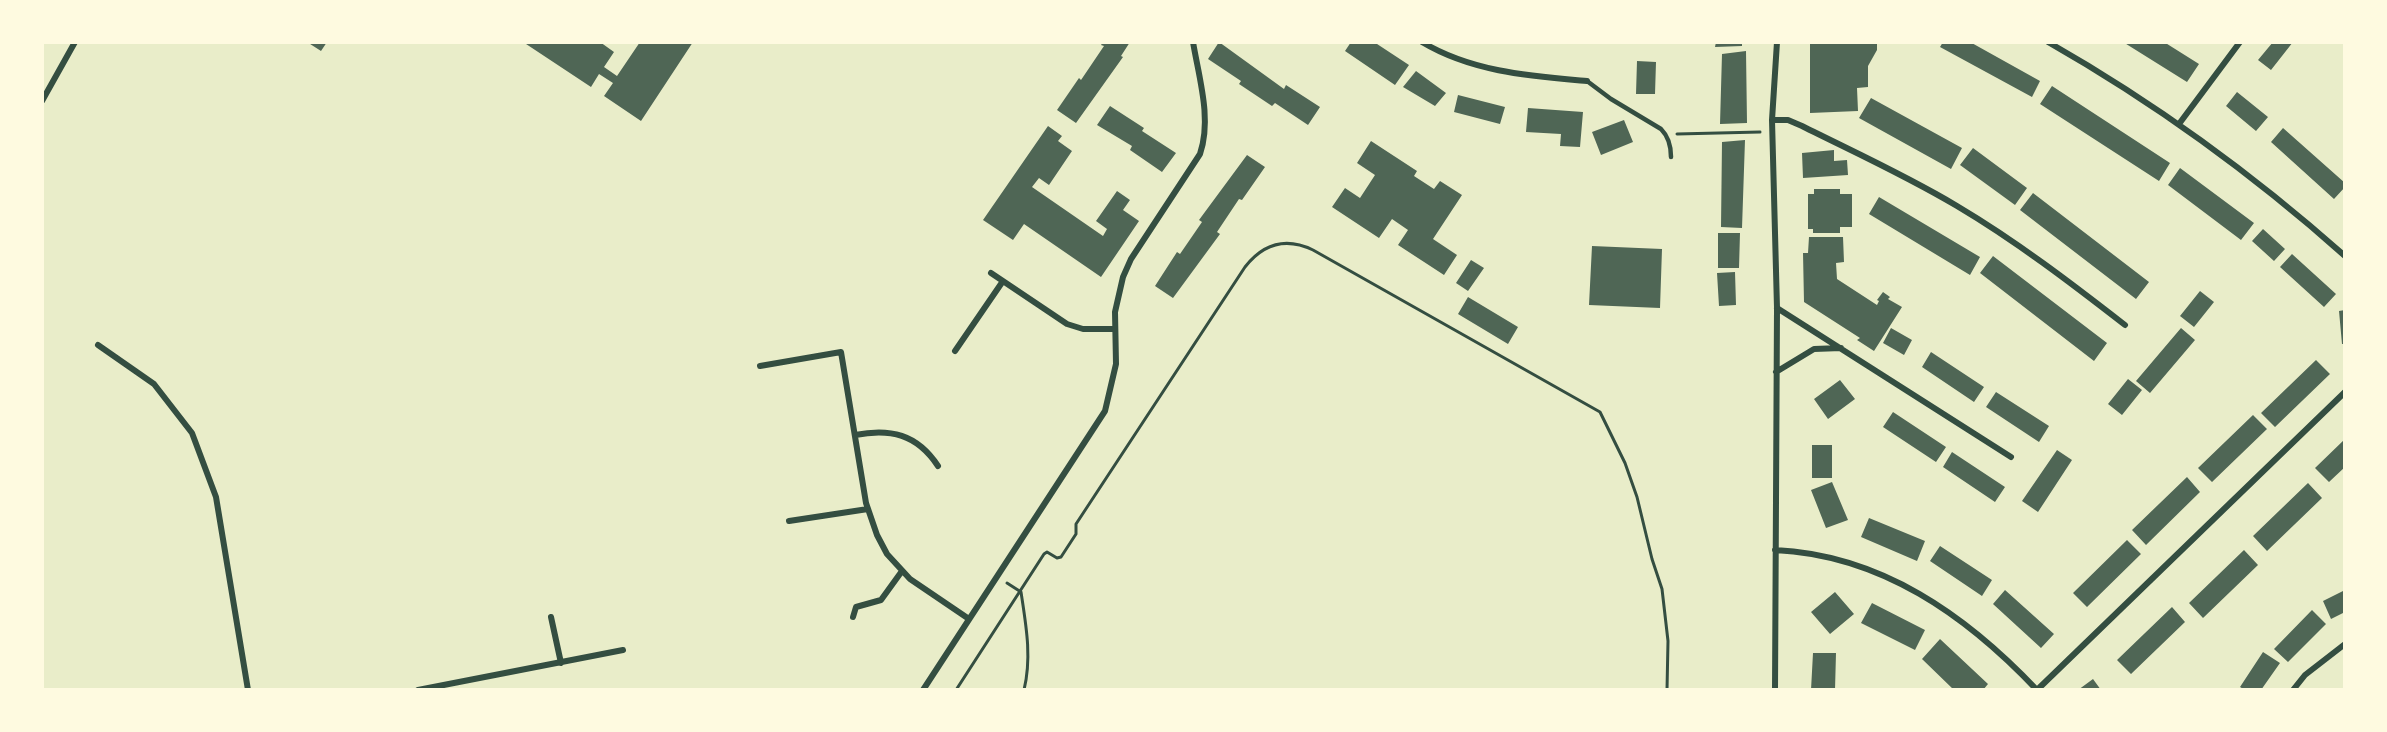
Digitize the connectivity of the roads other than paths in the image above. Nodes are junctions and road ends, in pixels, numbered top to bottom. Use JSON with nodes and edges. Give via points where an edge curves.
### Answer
{"nodes":[{"id":1,"x":75,"y":42,"type":"edge"},
{"id":2,"x":1193,"y":42,"type":"edge"},
{"id":3,"x":1422,"y":42,"type":"edge"},
{"id":4,"x":1777,"y":42,"type":"edge"},
{"id":5,"x":2048,"y":42,"type":"edge"},
{"id":6,"x":2240,"y":42,"type":"edge"},
{"id":7,"x":1587,"y":81,"type":"joint"},
{"id":8,"x":42,"y":101,"type":"edge"},
{"id":9,"x":1772,"y":120,"type":"junction"},
{"id":10,"x":2179,"y":124,"type":"junction"},
{"id":11,"x":1671,"y":158,"type":"dead end"},
{"id":12,"x":2345,"y":256,"type":"edge"},
{"id":13,"x":991,"y":273,"type":"dead end"},
{"id":14,"x":1003,"y":281,"type":"junction"},
{"id":15,"x":1777,"y":308,"type":"junction"},
{"id":16,"x":2125,"y":325,"type":"dead end"},
{"id":17,"x":1115,"y":329,"type":"junction"},
{"id":18,"x":98,"y":345,"type":"dead end"},
{"id":19,"x":1841,"y":348,"type":"junction"},
{"id":20,"x":955,"y":351,"type":"dead end"},
{"id":21,"x":760,"y":366,"type":"dead end"},
{"id":22,"x":1776,"y":372,"type":"junction"},
{"id":23,"x":2345,"y":392,"type":"edge"},
{"id":24,"x":855,"y":435,"type":"junction"},
{"id":25,"x":2010,"y":457,"type":"dead end"},
{"id":26,"x":938,"y":466,"type":"dead end"},
{"id":27,"x":868,"y":509,"type":"junction"},
{"id":28,"x":789,"y":521,"type":"dead end"},
{"id":29,"x":1775,"y":550,"type":"junction"},
{"id":30,"x":902,"y":571,"type":"junction"},
{"id":31,"x":853,"y":616,"type":"dead end"},
{"id":32,"x":551,"y":617,"type":"dead end"},
{"id":33,"x":969,"y":619,"type":"junction"},
{"id":34,"x":2345,"y":644,"type":"edge"},
{"id":35,"x":623,"y":650,"type":"dead end"},
{"id":36,"x":561,"y":663,"type":"junction"},
{"id":37,"x":248,"y":690,"type":"edge"},
{"id":38,"x":418,"y":690,"type":"edge"},
{"id":39,"x":922,"y":690,"type":"edge"},
{"id":40,"x":1775,"y":690,"type":"edge"},
{"id":41,"x":2037,"y":690,"type":"edge"},
{"id":42,"x":2293,"y":690,"type":"edge"}],
"edges":[{"from":1,"to":8,"type":"street"},
{"from":2,"to":17,"type":"street","via":[[1205,122],[1204,143],[1131,259],[1119,291]]},
{"from":3,"to":7,"type":"street","via":[[1454,58],[1507,73]]},
{"from":4,"to":9,"type":"street"},
{"from":5,"to":10,"type":"street"},
{"from":6,"to":10,"type":"street"},
{"from":7,"to":11,"type":"lane","via":[[1666,134]]},
{"from":9,"to":15,"type":"street"},
{"from":9,"to":16,"type":"street","via":[[1788,120],[1802,126],[1958,206]]},
{"from":10,"to":12,"type":"street","via":[[2238,167]]},
{"from":13,"to":14,"type":"street"},
{"from":14,"to":17,"type":"street","via":[[1067,324],[1083,329]]},
{"from":14,"to":20,"type":"street"},
{"from":15,"to":19,"type":"street"},
{"from":15,"to":22,"type":"street"},
{"from":17,"to":33,"type":"street","via":[[1116,364],[1105,411]]},
{"from":18,"to":37,"type":"street","via":[[154,384],[192,433],[216,497]]},
{"from":19,"to":22,"type":"street","via":[[1814,349]]},
{"from":19,"to":25,"type":"street"},
{"from":21,"to":24,"type":"street","via":[[841,352]]},
{"from":22,"to":29,"type":"street"},
{"from":23,"to":41,"type":"street"},
{"from":24,"to":26,"type":"street","via":[[886,430],[898,433],[930,454]]},
{"from":24,"to":27,"type":"street"},
{"from":27,"to":28,"type":"street"},
{"from":27,"to":30,"type":"street","via":[[887,554]]},
{"from":29,"to":40,"type":"street"},
{"from":29,"to":41,"type":"street","via":[[1842,562],[1913,590],[1964,622]]},
{"from":30,"to":31,"type":"street","via":[[881,600],[856,607]]},
{"from":30,"to":33,"type":"street"},
{"from":32,"to":36,"type":"street"},
{"from":33,"to":39,"type":"street"},
{"from":34,"to":42,"type":"street","via":[[2305,675]]},
{"from":35,"to":36,"type":"street"},
{"from":36,"to":38,"type":"street"}]}
